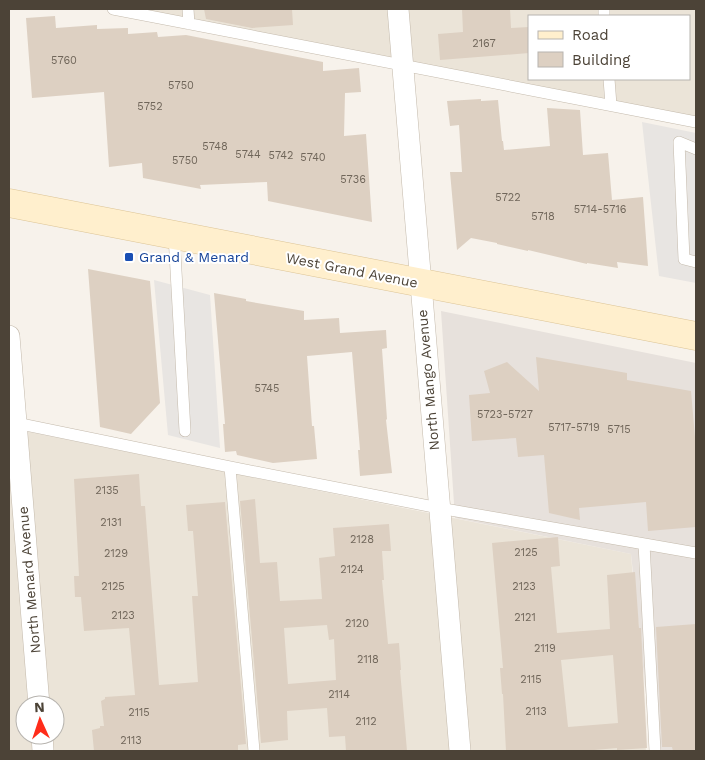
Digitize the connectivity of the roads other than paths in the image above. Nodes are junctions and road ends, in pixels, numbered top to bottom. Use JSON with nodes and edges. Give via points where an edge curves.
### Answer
{"nodes":[{"id":1,"x":113,"y":9,"type":"edge"},
{"id":2,"x":188,"y":9,"type":"edge"},
{"id":3,"x":398,"y":9,"type":"edge"},
{"id":4,"x":189,"y":24,"type":"junction"},
{"id":5,"x":402,"y":64,"type":"junction"},
{"id":6,"x":609,"y":80,"type":"edge"},
{"id":7,"x":611,"y":105,"type":"junction"},
{"id":8,"x":696,"y":122,"type":"edge"},
{"id":9,"x":696,"y":149,"type":"edge"},
{"id":10,"x":9,"y":203,"type":"edge"},
{"id":11,"x":174,"y":235,"type":"junction"},
{"id":12,"x":696,"y":262,"type":"edge"},
{"id":13,"x":420,"y":283,"type":"junction"},
{"id":14,"x":9,"y":336,"type":"edge"},
{"id":15,"x":696,"y":336,"type":"edge"},
{"id":16,"x":10,"y":371,"type":"edge"},
{"id":17,"x":16,"y":423,"type":"junction"},
{"id":18,"x":185,"y":431,"type":"dead end"},
{"id":19,"x":230,"y":468,"type":"junction"},
{"id":20,"x":439,"y":508,"type":"junction"},
{"id":21,"x":644,"y":544,"type":"junction"},
{"id":22,"x":696,"y":554,"type":"edge"},
{"id":23,"x":38,"y":695,"type":"edge"},
{"id":24,"x":254,"y":751,"type":"edge"},
{"id":25,"x":460,"y":751,"type":"edge"},
{"id":26,"x":655,"y":751,"type":"edge"}],
"edges":[{"from":1,"to":4,"type":"lane"},
{"from":2,"to":4,"type":"lane"},
{"from":3,"to":5,"type":"street","name":"North Mango Avenue"},
{"from":4,"to":5,"type":"lane"},
{"from":5,"to":7,"type":"lane"},
{"from":5,"to":13,"type":"street","name":"North Mango Avenue"},
{"from":6,"to":7,"type":"lane"},
{"from":7,"to":8,"type":"lane"},
{"from":9,"to":12,"type":"lane","via":[[679,142],[684,259]]},
{"from":10,"to":11,"type":"main road","name":"West Grand Avenue"},
{"from":11,"to":13,"type":"main road","name":"West Grand Avenue"},
{"from":11,"to":18,"type":"lane"},
{"from":13,"to":15,"type":"main road","name":"West Grand Avenue"},
{"from":13,"to":20,"type":"street","name":"North Mango Avenue"},
{"from":14,"to":16,"type":"street","name":"North Menard Avenue"},
{"from":16,"to":17,"type":"street","name":"North Menard Avenue"},
{"from":17,"to":19,"type":"lane"},
{"from":17,"to":23,"type":"street","name":"North Menard Avenue"},
{"from":19,"to":20,"type":"lane"},
{"from":19,"to":24,"type":"lane"},
{"from":20,"to":21,"type":"lane"},
{"from":20,"to":25,"type":"street","name":"North Mango Avenue"},
{"from":21,"to":22,"type":"lane"},
{"from":21,"to":26,"type":"lane"}]}
